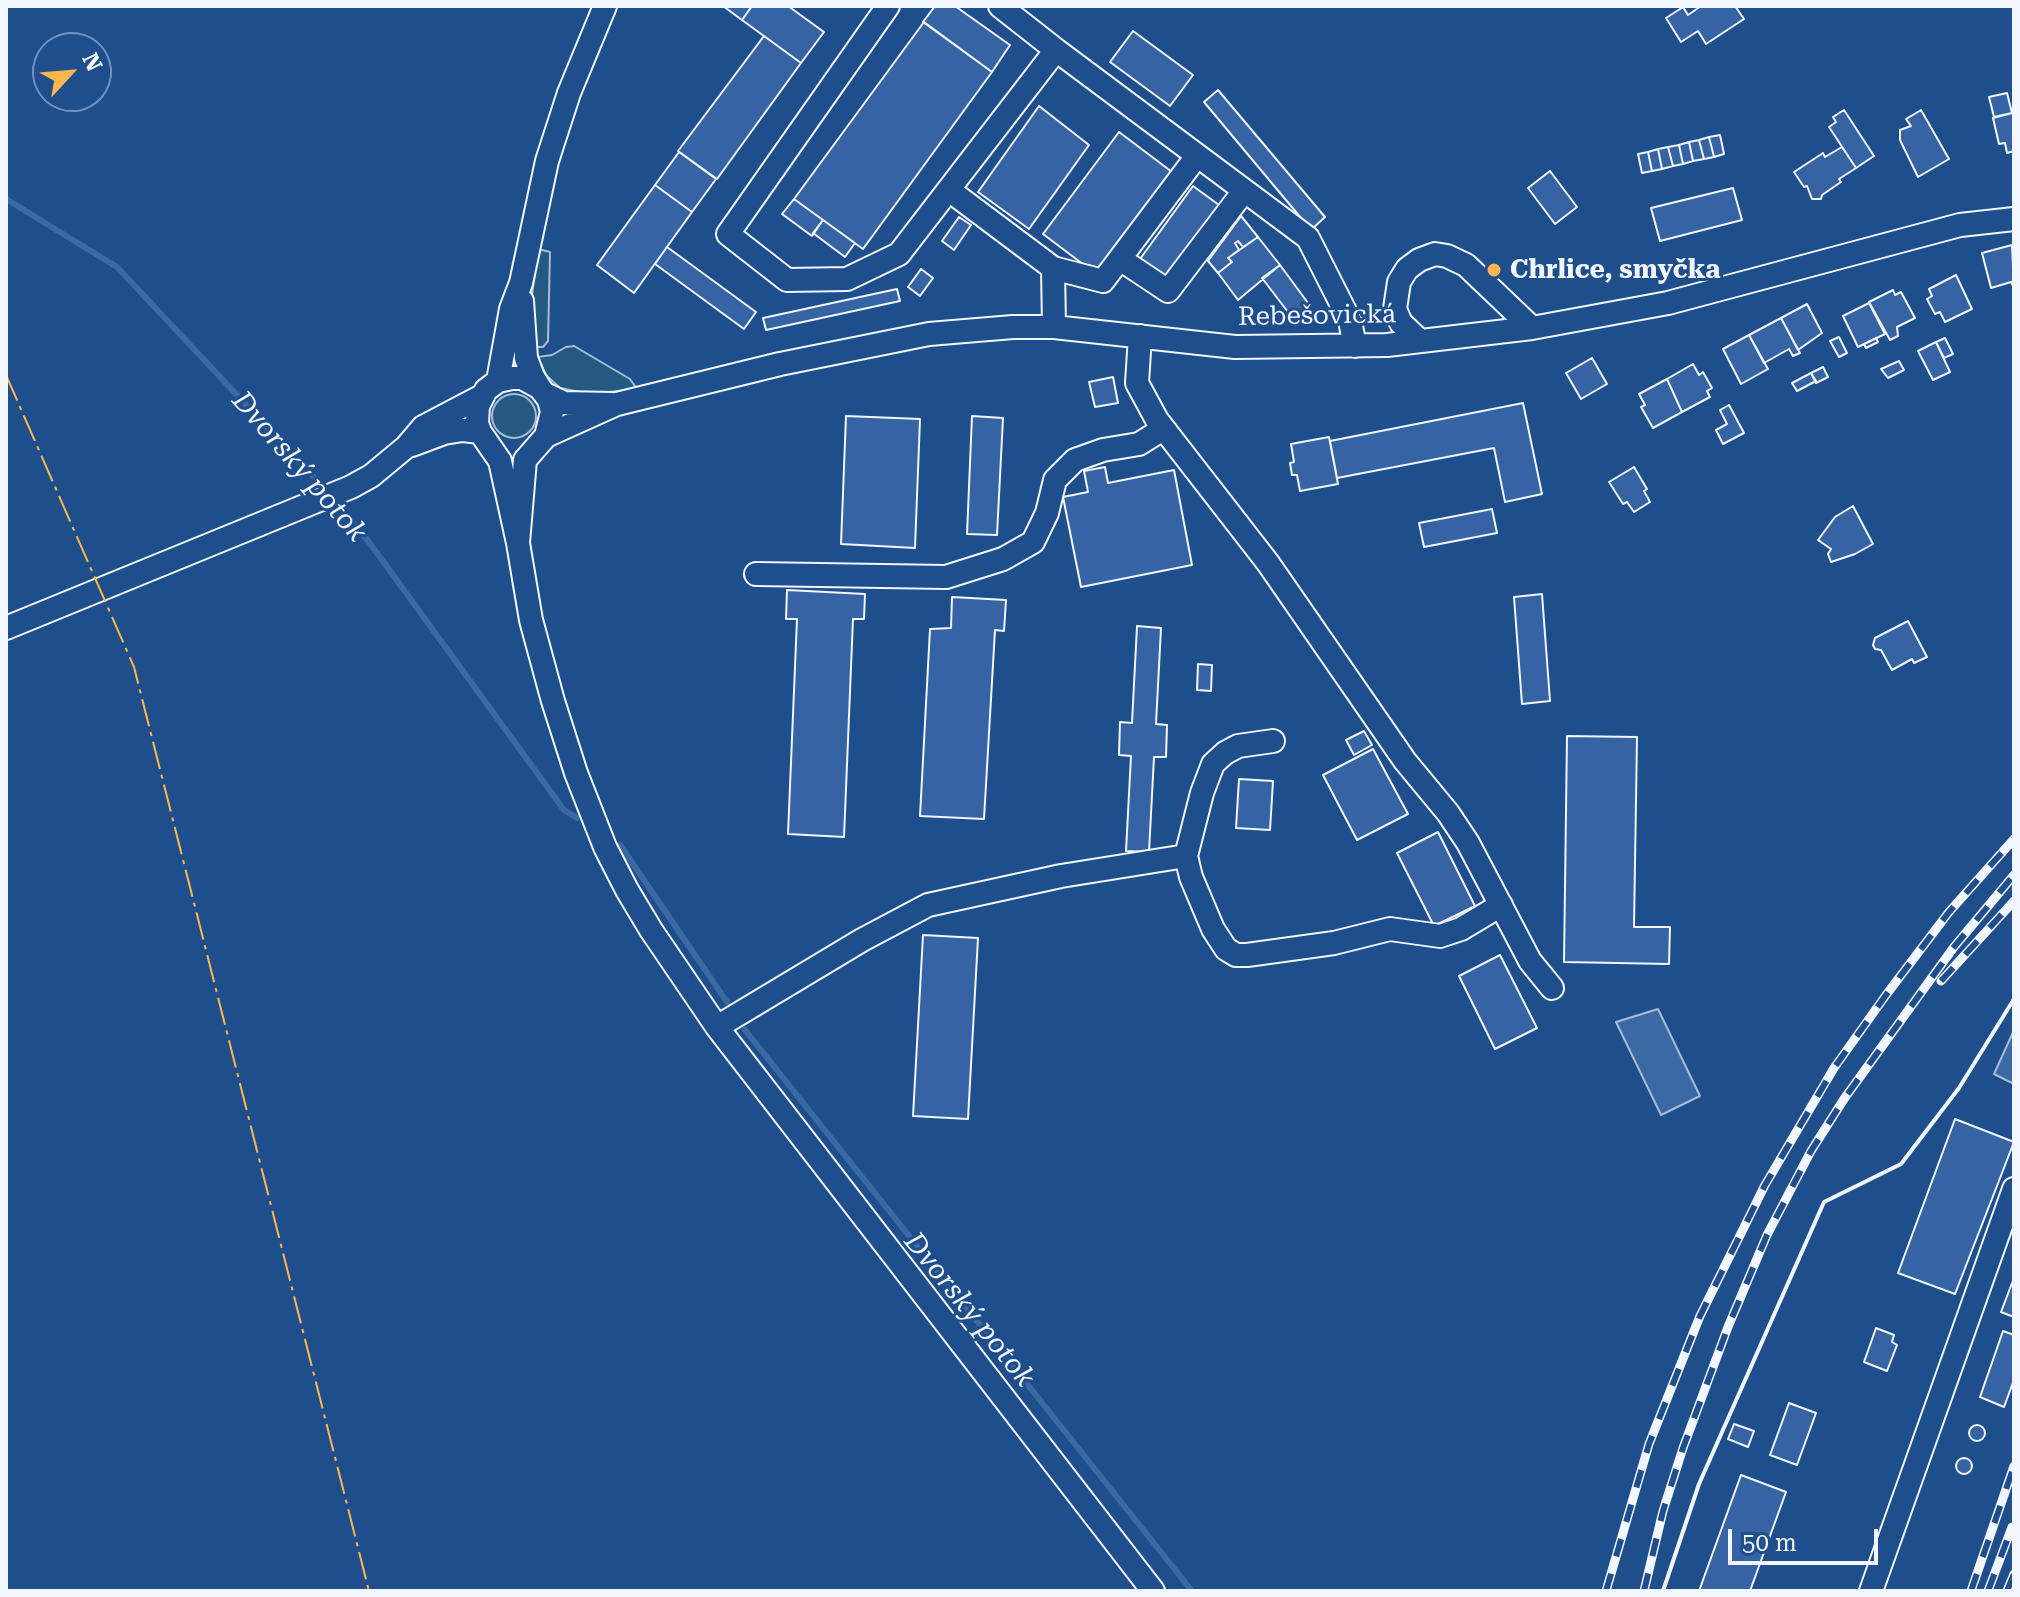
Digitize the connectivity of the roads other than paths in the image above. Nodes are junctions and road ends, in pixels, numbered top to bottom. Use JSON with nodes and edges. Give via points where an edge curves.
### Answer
{"nodes":[{"id":1,"x":605,"y":6,"type":"edge"},
{"id":2,"x":888,"y":6,"type":"edge"},
{"id":3,"x":1000,"y":6,"type":"edge"},
{"id":4,"x":1056,"y":50,"type":"junction"},
{"id":5,"x":1197,"y":156,"type":"junction"},
{"id":6,"x":949,"y":190,"type":"junction"},
{"id":7,"x":1244,"y":191,"type":"junction"},
{"id":8,"x":2014,"y":219,"type":"edge"},
{"id":9,"x":1120,"y":259,"type":"junction"},
{"id":10,"x":1053,"y":268,"type":"junction"},
{"id":11,"x":521,"y":283,"type":"junction"},
{"id":12,"x":1054,"y":327,"type":"junction"},
{"id":13,"x":1532,"y":328,"type":"junction"},
{"id":14,"x":1140,"y":336,"type":"junction"},
{"id":15,"x":1420,"y":341,"type":"junction"},
{"id":16,"x":1355,"y":346,"type":"junction"},
{"id":17,"x":490,"y":389,"type":"junction"},
{"id":18,"x":543,"y":391,"type":"junction"},
{"id":19,"x":617,"y":404,"type":"junction"},
{"id":20,"x":1163,"y":429,"type":"junction"},
{"id":21,"x":485,"y":438,"type":"junction"},
{"id":22,"x":541,"y":441,"type":"junction"},
{"id":23,"x":406,"y":447,"type":"junction"},
{"id":24,"x":518,"y":543,"type":"junction"},
{"id":25,"x":756,"y":574,"type":"dead end"},
{"id":26,"x":6,"y":628,"type":"edge"},
{"id":27,"x":1273,"y":741,"type":"dead end"},
{"id":28,"x":1186,"y":856,"type":"junction"},
{"id":29,"x":1501,"y":905,"type":"junction"},
{"id":30,"x":1552,"y":988,"type":"dead end"},
{"id":31,"x":717,"y":1027,"type":"junction"},
{"id":32,"x":2014,"y":1189,"type":"edge"},
{"id":33,"x":1153,"y":1591,"type":"edge"},
{"id":34,"x":1871,"y":1591,"type":"edge"}],
"edges":[{"from":1,"to":11,"type":"street","via":[[557,126]]},
{"from":2,"to":6,"type":"street","via":[[728,234],[787,280],[847,279],[899,254]]},
{"from":3,"to":4,"type":"street"},
{"from":4,"to":5,"type":"street"},
{"from":4,"to":6,"type":"street"},
{"from":5,"to":7,"type":"street"},
{"from":5,"to":9,"type":"street"},
{"from":6,"to":10,"type":"street"},
{"from":7,"to":9,"type":"street","via":[[1168,291]]},
{"from":7,"to":16,"type":"street","via":[[1308,238],[1350,321]]},
{"from":8,"to":13,"type":"street","name":"Rebešovická","via":[[1960,225],[1668,303]]},
{"from":9,"to":10,"type":"street","via":[[1103,281]]},
{"from":10,"to":12,"type":"street"},
{"from":11,"to":17,"type":"street"},
{"from":11,"to":18,"type":"street","via":[[526,358]]},
{"from":12,"to":14,"type":"street","name":"Rebešovická"},
{"from":12,"to":19,"type":"street","name":"Rebešovická","via":[[971,329],[904,338]]},
{"from":13,"to":15,"type":"street","name":"Rebešovická"},
{"from":13,"to":15,"type":"street","via":[[1466,265],[1435,254],[1407,269],[1399,282],[1395,309]]},
{"from":14,"to":16,"type":"street","name":"Rebešovická","via":[[1235,347]]},
{"from":14,"to":20,"type":"street","via":[[1137,383]]},
{"from":15,"to":16,"type":"street","name":"Rebešovická"},
{"from":17,"to":18,"type":"street","via":[[522,378]]},
{"from":17,"to":21,"type":"street","via":[[477,413]]},
{"from":17,"to":23,"type":"street","via":[[423,427]]},
{"from":18,"to":19,"type":"street","name":"Rebešovická","via":[[564,403]]},
{"from":18,"to":22,"type":"street","via":[[552,412]]},
{"from":19,"to":22,"type":"street","name":"Rebešovická"},
{"from":20,"to":25,"type":"street","via":[[1139,444],[1075,460],[1055,480],[1033,542],[1003,559],[946,577]]},
{"from":20,"to":29,"type":"street","via":[[1268,563],[1405,761],[1448,813]]},
{"from":21,"to":22,"type":"street","via":[[497,450],[513,453]]},
{"from":21,"to":23,"type":"street","via":[[463,430]]},
{"from":21,"to":24,"type":"street","via":[[500,461]]},
{"from":22,"to":24,"type":"street","via":[[523,466]]},
{"from":23,"to":26,"type":"street","via":[[351,487]]},
{"from":24,"to":31,"type":"street","via":[[537,647],[605,847],[651,930]]},
{"from":27,"to":28,"type":"street","via":[[1238,746],[1213,764]]},
{"from":28,"to":29,"type":"street","via":[[1213,929],[1236,955],[1334,943],[1390,929],[1440,936]]},
{"from":28,"to":31,"type":"street","via":[[928,905]]},
{"from":29,"to":30,"type":"street","via":[[1530,961]]},
{"from":31,"to":33,"type":"street"},
{"from":32,"to":34,"type":"street"}]}
